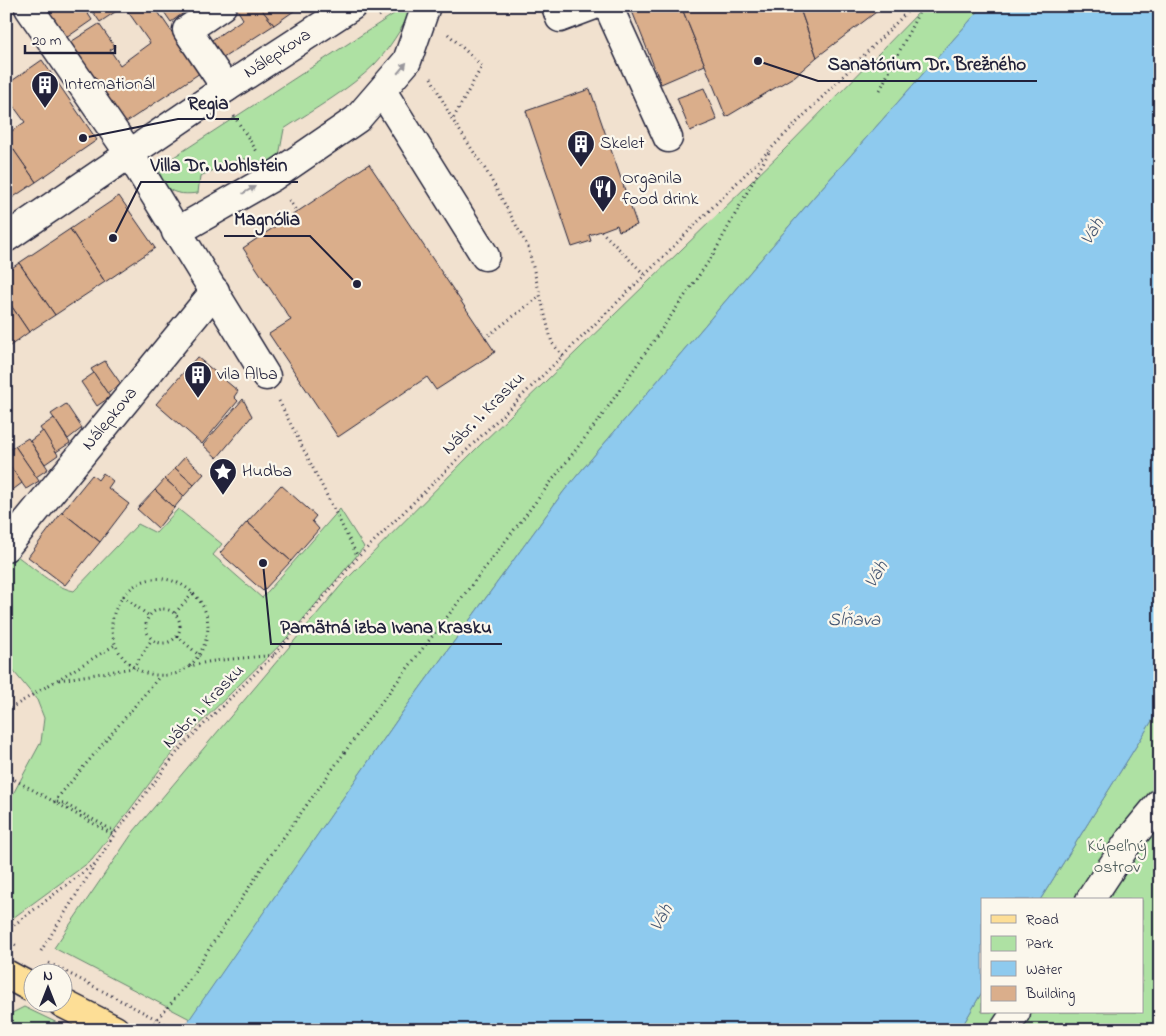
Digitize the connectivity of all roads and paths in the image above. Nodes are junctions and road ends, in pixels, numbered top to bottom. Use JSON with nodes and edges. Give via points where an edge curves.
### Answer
{"nodes":[{"id":1,"x":222,"y":6,"type":"edge"},
{"id":2,"x":352,"y":6,"type":"edge"},
{"id":3,"x":426,"y":6,"type":"edge"},
{"id":4,"x":556,"y":6,"type":"edge"},
{"id":5,"x":592,"y":6,"type":"edge"},
{"id":6,"x":608,"y":6,"type":"edge"},
{"id":7,"x":913,"y":6,"type":"edge"},
{"id":8,"x":922,"y":6,"type":"edge"},
{"id":9,"x":28,"y":8,"type":"dead end"},
{"id":10,"x":450,"y":26,"type":"dead end"},
{"id":11,"x":430,"y":77,"type":"dead end"},
{"id":12,"x":880,"y":90,"type":"dead end"},
{"id":13,"x":382,"y":91,"type":"junction"},
{"id":14,"x":229,"y":100,"type":"junction"},
{"id":15,"x":452,"y":119,"type":"junction"},
{"id":16,"x":668,"y":138,"type":"dead end"},
{"id":17,"x":771,"y":148,"type":"junction"},
{"id":18,"x":129,"y":153,"type":"junction"},
{"id":19,"x":274,"y":176,"type":"junction"},
{"id":20,"x":293,"y":207,"type":"dead end"},
{"id":21,"x":297,"y":212,"type":"dead end"},
{"id":22,"x":600,"y":231,"type":"dead end"},
{"id":23,"x":176,"y":232,"type":"junction"},
{"id":24,"x":6,"y":238,"type":"edge"},
{"id":25,"x":485,"y":256,"type":"dead end"},
{"id":26,"x":645,"y":275,"type":"junction"},
{"id":27,"x":216,"y":291,"type":"junction"},
{"id":28,"x":540,"y":296,"type":"junction"},
{"id":29,"x":485,"y":338,"type":"dead end"},
{"id":30,"x":562,"y":356,"type":"junction"},
{"id":31,"x":266,"y":376,"type":"joint"},
{"id":32,"x":6,"y":547,"type":"edge"},
{"id":33,"x":358,"y":557,"type":"junction"},
{"id":34,"x":194,"y":592,"type":"junction"},
{"id":35,"x":123,"y":596,"type":"junction"},
{"id":36,"x":175,"y":613,"type":"junction"},
{"id":37,"x":149,"y":616,"type":"junction"},
{"id":38,"x":177,"y":636,"type":"junction"},
{"id":39,"x":152,"y":639,"type":"junction"},
{"id":40,"x":115,"y":645,"type":"junction"},
{"id":41,"x":274,"y":655,"type":"junction"},
{"id":42,"x":200,"y":656,"type":"junction"},
{"id":43,"x":190,"y":666,"type":"junction"},
{"id":44,"x":133,"y":668,"type":"junction"},
{"id":45,"x":160,"y":676,"type":"junction"},
{"id":46,"x":56,"y":680,"type":"junction"},
{"id":47,"x":6,"y":711,"type":"edge"},
{"id":48,"x":6,"y":775,"type":"edge"},
{"id":49,"x":54,"y":802,"type":"junction"},
{"id":50,"x":1160,"y":803,"type":"edge"},
{"id":51,"x":115,"y":834,"type":"junction"},
{"id":52,"x":96,"y":862,"type":"junction"},
{"id":53,"x":1091,"y":898,"type":"edge"},
{"id":54,"x":6,"y":931,"type":"edge"},
{"id":55,"x":6,"y":940,"type":"edge"},
{"id":56,"x":19,"y":947,"type":"dead end"},
{"id":57,"x":41,"y":951,"type":"dead end"},
{"id":58,"x":46,"y":961,"type":"dead end"},
{"id":59,"x":6,"y":974,"type":"edge"},
{"id":60,"x":22,"y":983,"type":"edge"},
{"id":61,"x":72,"y":1008,"type":"edge"},
{"id":62,"x":1015,"y":1014,"type":"edge"},
{"id":63,"x":115,"y":1030,"type":"edge"},
{"id":64,"x":148,"y":1030,"type":"edge"},
{"id":65,"x":177,"y":1030,"type":"edge"},
{"id":66,"x":1004,"y":1030,"type":"edge"}],
"edges":[{"from":1,"to":14,"type":"street","via":[[187,30]]},
{"from":2,"to":14,"type":"street","name":"Nálepkova"},
{"from":13,"to":3,"type":"street","one_way":true,"via":[[407,61]]},
{"from":4,"to":5,"type":"street","via":[[560,18]]},
{"from":6,"to":16,"type":"street"},
{"from":7,"to":17,"type":"path","name":"Nábr. I. Krasku"},
{"from":8,"to":12,"type":"path"},
{"from":9,"to":18,"type":"street"},
{"from":10,"to":15,"type":"path","via":[[448,36],[482,66]]},
{"from":11,"to":15,"type":"path"},
{"from":13,"to":19,"type":"street","via":[[357,119]]},
{"from":13,"to":25,"type":"street"},
{"from":14,"to":18,"type":"street","name":"Nálepkova"},
{"from":14,"to":19,"type":"path"},
{"from":15,"to":28,"type":"path","via":[[487,172],[528,247]]},
{"from":17,"to":26,"type":"path","name":"Nábr. I. Krasku"},
{"from":17,"to":64,"type":"path","via":[[713,255],[601,417],[370,717],[265,863],[183,989]]},
{"from":18,"to":23,"type":"street"},
{"from":18,"to":24,"type":"street","name":"Nálepkova"},
{"from":23,"to":19,"type":"street","one_way":true},
{"from":20,"to":21,"type":"path"},
{"from":22,"to":26,"type":"path"},
{"from":23,"to":27,"type":"street"},
{"from":26,"to":30,"type":"path","name":"Nábr. I. Krasku"},
{"from":27,"to":31,"type":"street"},
{"from":27,"to":32,"type":"street","name":"Nálepkova"},
{"from":28,"to":29,"type":"path"},
{"from":28,"to":30,"type":"path","via":[[552,343]]},
{"from":30,"to":33,"type":"path","name":"Nábr. I. Krasku"},
{"from":31,"to":33,"type":"path"},
{"from":33,"to":41,"type":"path","name":"Nábr. I. Krasku"},
{"from":34,"to":35,"type":"path","via":[[165,579],[149,580],[134,586]]},
{"from":34,"to":36,"type":"path"},
{"from":34,"to":42,"type":"path","via":[[205,609],[209,630]]},
{"from":35,"to":37,"type":"path"},
{"from":35,"to":40,"type":"path","via":[[112,620]]},
{"from":36,"to":37,"type":"path","via":[[158,609]]},
{"from":36,"to":38,"type":"path","via":[[180,622]]},
{"from":37,"to":39,"type":"path","via":[[146,625]]},
{"from":38,"to":39,"type":"path","via":[[168,642]]},
{"from":38,"to":42,"type":"path"},
{"from":39,"to":44,"type":"path"},
{"from":40,"to":44,"type":"path"},
{"from":40,"to":46,"type":"path"},
{"from":41,"to":43,"type":"path"},
{"from":41,"to":51,"type":"path","name":"Nábr. I. Krasku","via":[[182,746]]},
{"from":42,"to":43,"type":"path"},
{"from":43,"to":45,"type":"path","via":[[176,674]]},
{"from":44,"to":45,"type":"path"},
{"from":44,"to":46,"type":"path"},
{"from":45,"to":49,"type":"path"},
{"from":46,"to":47,"type":"path"},
{"from":48,"to":49,"type":"path"},
{"from":49,"to":51,"type":"path"},
{"from":50,"to":53,"type":"street","via":[[1131,838]]},
{"from":51,"to":52,"type":"path","name":"Nábr. I. Krasku"},
{"from":52,"to":54,"type":"path","name":"Nábr. I. Krasku"},
{"from":52,"to":57,"type":"path","name":"Nábr. I. Krasku"},
{"from":55,"to":56,"type":"path"},
{"from":58,"to":65,"type":"path","bridge":true},
{"from":59,"to":60,"type":"main road","bridge":true},
{"from":61,"to":63,"type":"main road"},
{"from":62,"to":66,"type":"street"}]}
